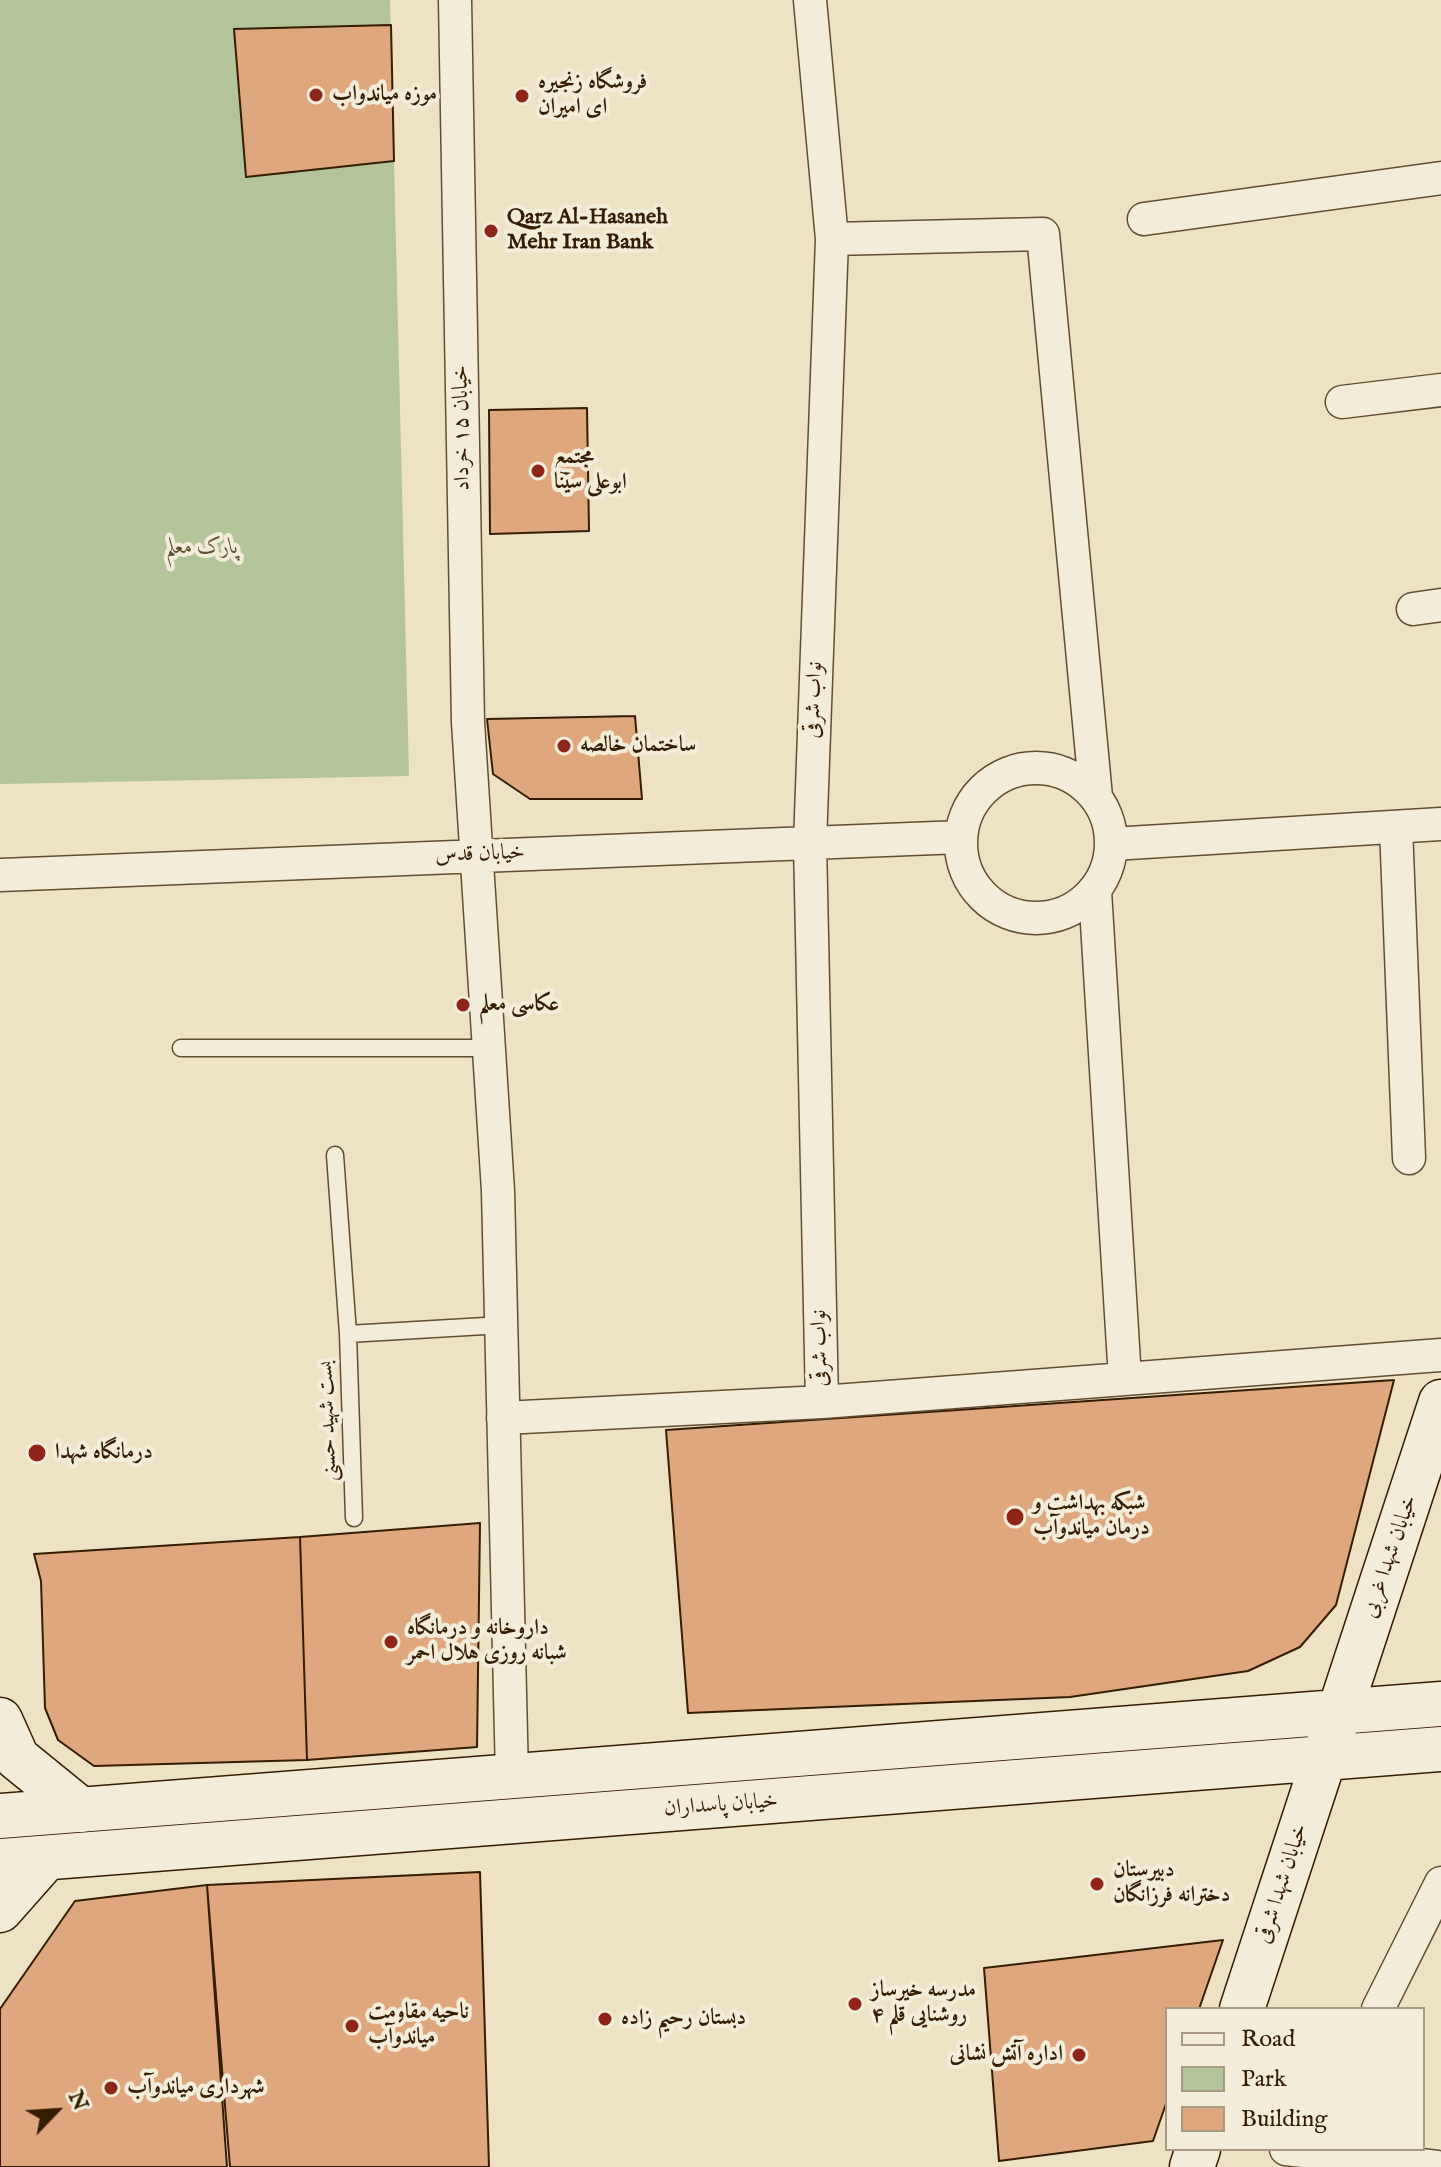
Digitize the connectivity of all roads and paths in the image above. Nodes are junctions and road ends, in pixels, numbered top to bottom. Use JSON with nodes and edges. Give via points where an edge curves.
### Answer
{"nodes":[{"id":1,"x":455,"y":0,"type":"edge"},
{"id":2,"x":810,"y":0,"type":"edge"},
{"id":3,"x":1441,"y":178,"type":"edge"},
{"id":4,"x":1144,"y":219,"type":"dead end"},
{"id":5,"x":832,"y":239,"type":"junction"},
{"id":6,"x":1441,"y":390,"type":"edge"},
{"id":7,"x":1342,"y":402,"type":"dead end"},
{"id":8,"x":1096,"y":797,"type":"junction"},
{"id":9,"x":1441,"y":824,"type":"edge"},
{"id":10,"x":1396,"y":827,"type":"junction"},
{"id":11,"x":961,"y":837,"type":"junction"},
{"id":12,"x":810,"y":843,"type":"junction"},
{"id":13,"x":1112,"y":844,"type":"junction"},
{"id":14,"x":477,"y":855,"type":"junction"},
{"id":15,"x":0,"y":875,"type":"edge"},
{"id":16,"x":1095,"y":891,"type":"junction"},
{"id":17,"x":181,"y":1048,"type":"dead end"},
{"id":18,"x":489,"y":1048,"type":"junction"},
{"id":19,"x":335,"y":1155,"type":"dead end"},
{"id":20,"x":1409,"y":1158,"type":"dead end"},
{"id":21,"x":502,"y":1325,"type":"junction"},
{"id":22,"x":348,"y":1334,"type":"junction"},
{"id":23,"x":1441,"y":1355,"type":"edge"},
{"id":24,"x":1125,"y":1379,"type":"junction"},
{"id":25,"x":822,"y":1402,"type":"junction"},
{"id":26,"x":1441,"y":1402,"type":"edge"},
{"id":27,"x":503,"y":1418,"type":"junction"},
{"id":28,"x":354,"y":1518,"type":"dead end"},
{"id":29,"x":1441,"y":1704,"type":"edge"},
{"id":30,"x":1339,"y":1711,"type":"junction"},
{"id":31,"x":0,"y":1720,"type":"edge"},
{"id":32,"x":1441,"y":1749,"type":"edge"},
{"id":33,"x":1325,"y":1758,"type":"junction"},
{"id":34,"x":512,"y":1777,"type":"junction"},
{"id":35,"x":81,"y":1810,"type":"junction"},
{"id":36,"x":0,"y":1816,"type":"edge"},
{"id":37,"x":46,"y":1858,"type":"junction"},
{"id":38,"x":0,"y":1861,"type":"edge"},
{"id":39,"x":1441,"y":1883,"type":"edge"},
{"id":40,"x":0,"y":1910,"type":"edge"},
{"id":41,"x":1243,"y":2007,"type":"edge"},
{"id":42,"x":1379,"y":2007,"type":"edge"},
{"id":43,"x":1303,"y":2151,"type":"edge"},
{"id":44,"x":1437,"y":2167,"type":"edge"}],
"edges":[{"from":1,"to":14,"type":"street","name":"خیابان ۱۵ خرداد","via":[[468,722]]},
{"from":2,"to":5,"type":"street","name":"نواب شرقی"},
{"from":3,"to":4,"type":"street"},
{"from":5,"to":8,"type":"street","via":[[1043,234]]},
{"from":5,"to":12,"type":"street","name":"نواب شرقی"},
{"from":6,"to":7,"type":"street"},
{"from":8,"to":11,"type":"street","via":[[1079,780],[1056,770],[1008,772],[986,785],[970,804]]},
{"from":8,"to":13,"type":"street","via":[[1108,819]]},
{"from":9,"to":10,"type":"street"},
{"from":10,"to":13,"type":"street"},
{"from":10,"to":20,"type":"street"},
{"from":11,"to":12,"type":"street","name":"خیابان قدس"},
{"from":11,"to":16,"type":"street","via":[[968,877],[983,897],[1004,911],[1028,918],[1053,917]]},
{"from":12,"to":14,"type":"street","name":"خیابان قدس"},
{"from":12,"to":25,"type":"street","name":"نواب شرقی"},
{"from":13,"to":16,"type":"street"},
{"from":14,"to":15,"type":"street","name":"خیابان قدس"},
{"from":14,"to":18,"type":"street","name":"خیابان ۱۵ خرداد"},
{"from":16,"to":24,"type":"street"},
{"from":17,"to":18,"type":"lane"},
{"from":18,"to":21,"type":"street","name":"خیابان ۱۵ خرداد"},
{"from":19,"to":22,"type":"lane"},
{"from":21,"to":22,"type":"lane","name":"بست شهید حسنی"},
{"from":21,"to":27,"type":"street","name":"خیابان ۱۵ خرداد"},
{"from":22,"to":28,"type":"lane","name":"بست شهید حسنی"},
{"from":23,"to":24,"type":"street"},
{"from":24,"to":25,"type":"street"},
{"from":25,"to":27,"type":"street"},
{"from":26,"to":30,"type":"main road","name":"خیابان شهدا غربی"},
{"from":27,"to":34,"type":"street","name":"خیابان ۱۵ خرداد"},
{"from":29,"to":30,"type":"main road","name":"خیابان پاسداران"},
{"from":30,"to":33,"type":"main road","name":"خیابان شهدا غربی"},
{"from":30,"to":34,"type":"main road","name":"خیابان پاسداران"},
{"from":31,"to":35,"type":"main road","via":[[17,1758]]},
{"from":32,"to":33,"type":"main road","name":"خیابان پاسداران"},
{"from":33,"to":37,"type":"main road","name":"خیابان پاسداران"},
{"from":33,"to":41,"type":"main road","name":"خیابان شهدا شرقی"},
{"from":34,"to":35,"type":"main road","name":"خیابان پاسداران"},
{"from":35,"to":36,"type":"main road","name":"خیابان پاسداران"},
{"from":37,"to":38,"type":"main road","name":"خیابان پاسداران"},
{"from":37,"to":40,"type":"main road"},
{"from":39,"to":42,"type":"street"},
{"from":43,"to":44,"type":"street"}]}
